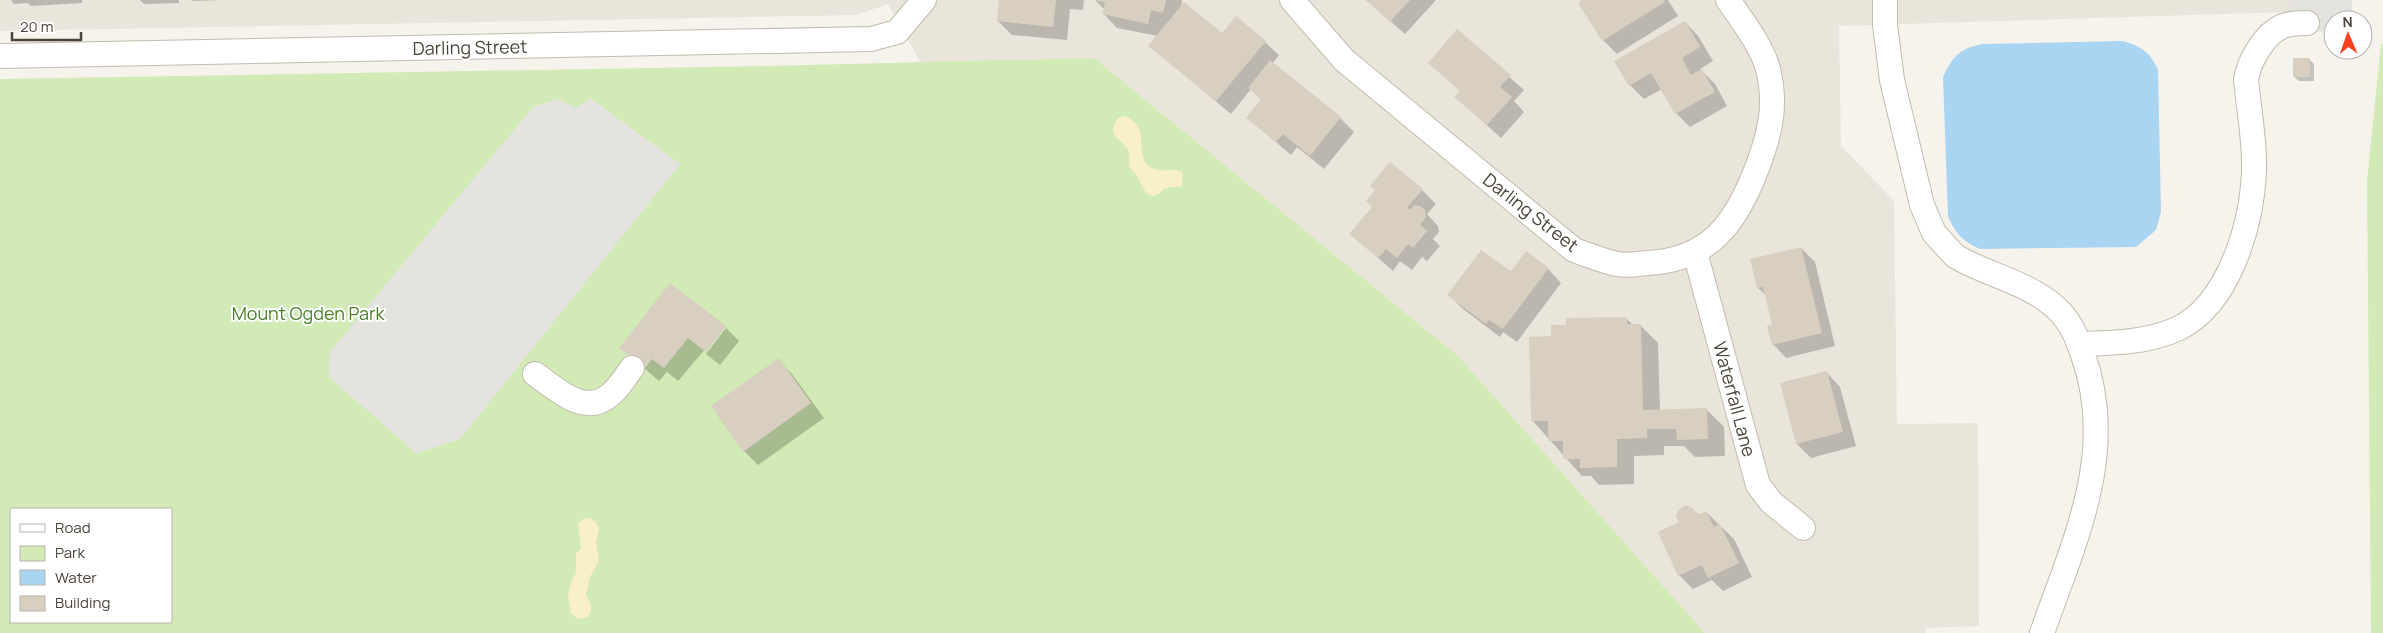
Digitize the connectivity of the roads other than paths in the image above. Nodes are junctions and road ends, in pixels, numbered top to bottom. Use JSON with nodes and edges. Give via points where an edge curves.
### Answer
{"nodes":[{"id":1,"x":924,"y":0,"type":"edge"},
{"id":2,"x":1292,"y":0,"type":"edge"},
{"id":3,"x":1728,"y":0,"type":"edge"},
{"id":4,"x":1885,"y":0,"type":"edge"},
{"id":5,"x":2307,"y":23,"type":"dead end"},
{"id":6,"x":0,"y":56,"type":"edge"},
{"id":7,"x":1695,"y":252,"type":"junction"},
{"id":8,"x":2079,"y":344,"type":"junction"},
{"id":9,"x":632,"y":368,"type":"dead end"},
{"id":10,"x":535,"y":374,"type":"dead end"},
{"id":11,"x":1803,"y":528,"type":"dead end"},
{"id":12,"x":2042,"y":633,"type":"edge"}],
"edges":[{"from":1,"to":6,"type":"street","name":"Darling Street","via":[[897,32],[872,39]]},
{"from":2,"to":7,"type":"street","name":"Darling Street","via":[[1344,60],[1574,250],[1619,265],[1660,262]]},
{"from":3,"to":7,"type":"street","name":"Darling Street","via":[[1768,67],[1774,106],[1768,140],[1746,198],[1724,232]]},
{"from":4,"to":8,"type":"street","via":[[1892,80],[1927,222],[1954,256],[2040,295],[2055,306],[2073,328]]},
{"from":5,"to":8,"type":"street","via":[[2289,24],[2275,32],[2252,60],[2247,73],[2254,143],[2250,202],[2242,238],[2227,277],[2214,297],[2188,322],[2160,335],[2114,343]]},
{"from":7,"to":11,"type":"street","name":"Waterfall Lane","via":[[1758,485],[1771,502]]},
{"from":8,"to":12,"type":"street","via":[[2095,403],[2093,476],[2088,501]]},
{"from":9,"to":10,"type":"street","via":[[610,395],[597,404],[576,402]]}]}
